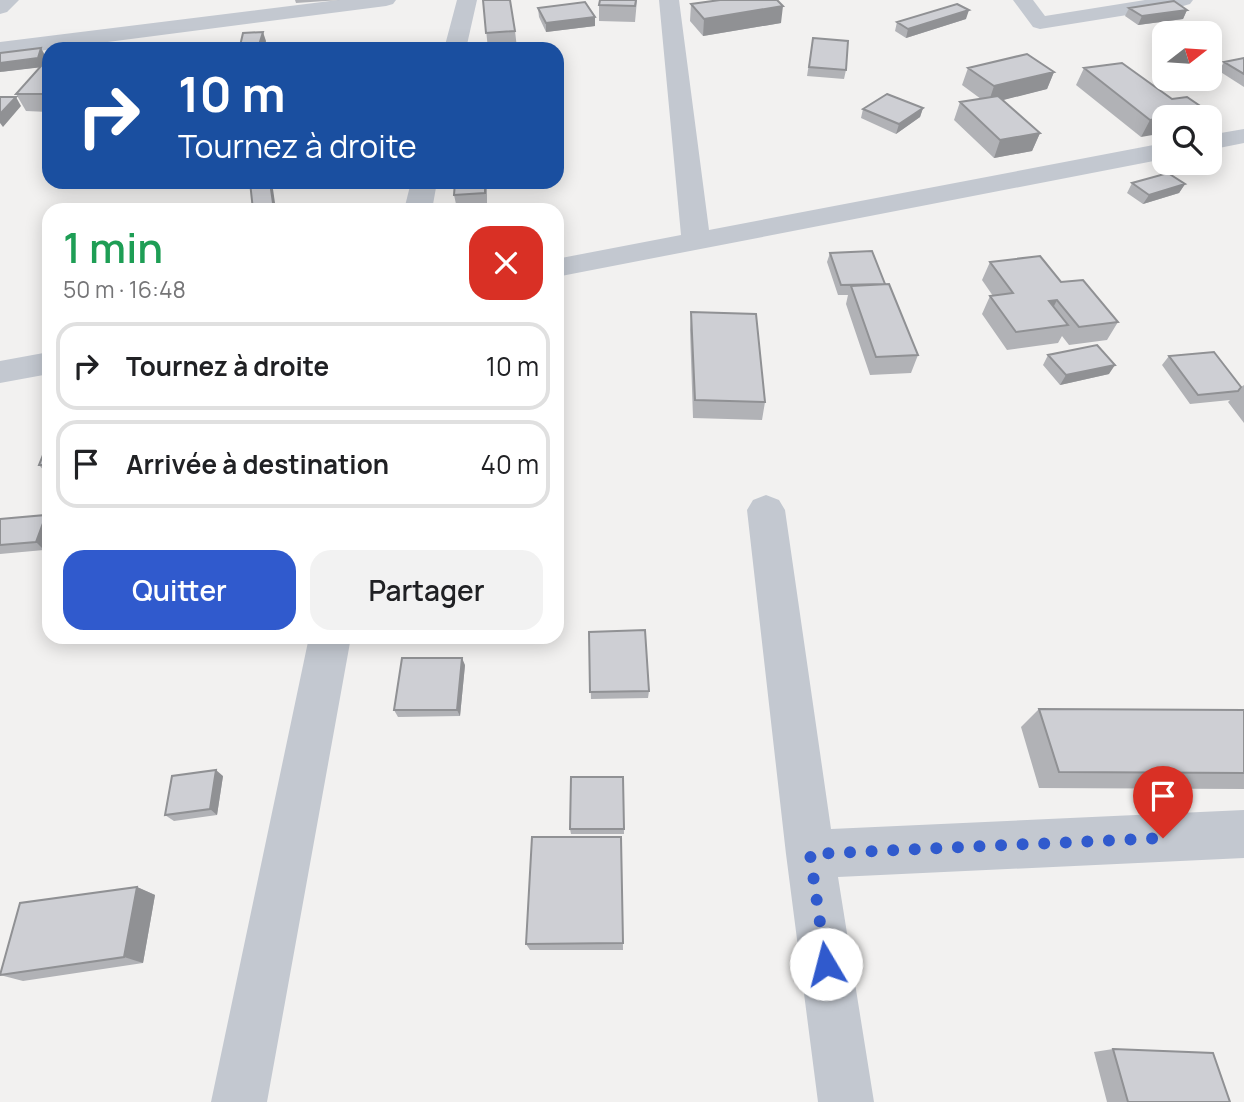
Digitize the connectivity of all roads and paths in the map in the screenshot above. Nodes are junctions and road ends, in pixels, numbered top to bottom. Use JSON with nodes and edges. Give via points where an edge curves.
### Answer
{"nodes":[{"id":1,"x":9,"y":0,"type":"edge"},
{"id":2,"x":244,"y":0,"type":"edge"},
{"id":3,"x":386,"y":0,"type":"edge"},
{"id":4,"x":467,"y":0,"type":"edge"},
{"id":5,"x":669,"y":0,"type":"edge"},
{"id":6,"x":1023,"y":0,"type":"edge"},
{"id":7,"x":1183,"y":0,"type":"edge"},
{"id":8,"x":0,"y":8,"type":"edge"},
{"id":9,"x":232,"y":20,"type":"junction"},
{"id":10,"x":56,"y":42,"type":"edge"},
{"id":11,"x":457,"y":42,"type":"edge"},
{"id":12,"x":42,"y":44,"type":"edge"},
{"id":13,"x":0,"y":49,"type":"edge"},
{"id":14,"x":1244,"y":136,"type":"edge"},
{"id":15,"x":1222,"y":140,"type":"edge"},
{"id":16,"x":1152,"y":154,"type":"edge"},
{"id":17,"x":696,"y":241,"type":"junction"},
{"id":18,"x":564,"y":266,"type":"edge"},
{"id":19,"x":42,"y":364,"type":"edge"},
{"id":20,"x":0,"y":372,"type":"edge"},
{"id":21,"x":766,"y":510,"type":"dead end"},
{"id":22,"x":329,"y":644,"type":"edge"},
{"id":23,"x":1244,"y":834,"type":"edge"},
{"id":24,"x":810,"y":854,"type":"junction"},
{"id":25,"x":239,"y":1102,"type":"edge"},
{"id":26,"x":846,"y":1102,"type":"edge"}],
"edges":[{"from":1,"to":8,"type":"street"},
{"from":2,"to":9,"type":"street"},
{"from":3,"to":9,"type":"street"},
{"from":4,"to":11,"type":"street"},
{"from":5,"to":17,"type":"street"},
{"from":6,"to":7,"type":"street","via":[[1040,23]]},
{"from":9,"to":10,"type":"street"},
{"from":12,"to":13,"type":"street"},
{"from":14,"to":15,"type":"street"},
{"from":16,"to":17,"type":"street"},
{"from":17,"to":18,"type":"street"},
{"from":19,"to":20,"type":"street"},
{"from":21,"to":24,"type":"street"},
{"from":22,"to":25,"type":"street"},
{"from":23,"to":24,"type":"street"},
{"from":24,"to":26,"type":"street"}]}
